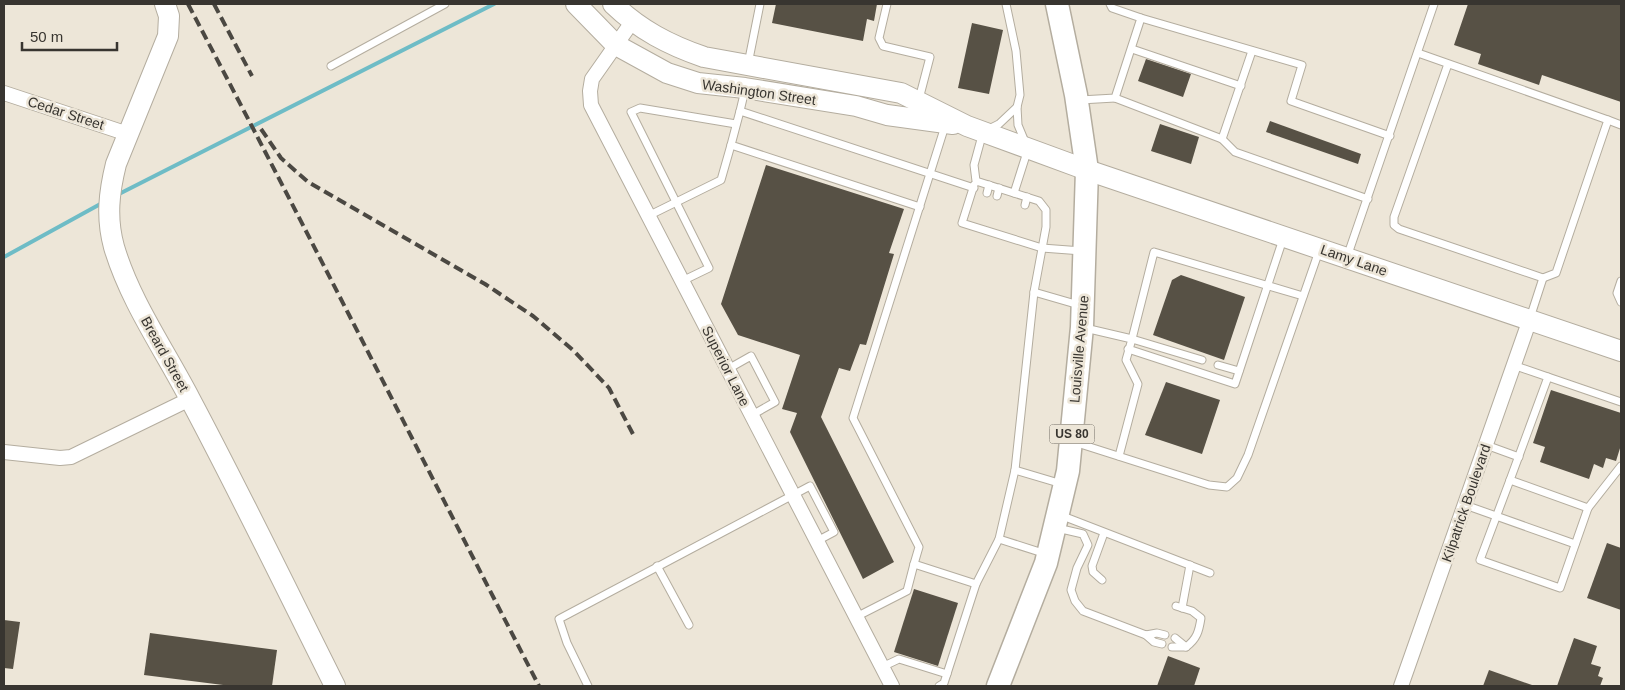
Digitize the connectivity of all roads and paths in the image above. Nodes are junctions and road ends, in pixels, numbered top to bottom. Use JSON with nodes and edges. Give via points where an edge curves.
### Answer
{"nodes":[{"id":1,"x":165,"y":4,"type":"edge"},
{"id":2,"x":445,"y":4,"type":"edge"},
{"id":3,"x":576,"y":4,"type":"edge"},
{"id":4,"x":613,"y":4,"type":"edge"},
{"id":5,"x":760,"y":4,"type":"edge"},
{"id":6,"x":887,"y":4,"type":"edge"},
{"id":7,"x":1006,"y":4,"type":"edge"},
{"id":8,"x":1057,"y":4,"type":"edge"},
{"id":9,"x":1110,"y":4,"type":"edge"},
{"id":10,"x":1434,"y":4,"type":"edge"},
{"id":11,"x":1141,"y":18,"type":"junction"},
{"id":12,"x":632,"y":22,"type":"junction"},
{"id":13,"x":616,"y":45,"type":"junction"},
{"id":14,"x":1132,"y":49,"type":"junction"},
{"id":15,"x":1252,"y":51,"type":"junction"},
{"id":16,"x":1418,"y":53,"type":"junction"},
{"id":17,"x":748,"y":64,"type":"junction"},
{"id":18,"x":1448,"y":64,"type":"junction"},
{"id":19,"x":331,"y":66,"type":"dead end"},
{"id":20,"x":1240,"y":86,"type":"junction"},
{"id":21,"x":745,"y":88,"type":"junction"},
{"id":22,"x":4,"y":93,"type":"edge"},
{"id":23,"x":1115,"y":98,"type":"junction"},
{"id":24,"x":1077,"y":100,"type":"junction"},
{"id":25,"x":918,"y":101,"type":"junction"},
{"id":26,"x":1017,"y":107,"type":"junction"},
{"id":27,"x":740,"y":111,"type":"junction"},
{"id":28,"x":1608,"y":120,"type":"junction"},
{"id":29,"x":946,"y":123,"type":"junction"},
{"id":30,"x":736,"y":124,"type":"junction"},
{"id":31,"x":1621,"y":125,"type":"edge"},
{"id":32,"x":975,"y":129,"type":"junction"},
{"id":33,"x":128,"y":134,"type":"junction"},
{"id":34,"x":1390,"y":136,"type":"junction"},
{"id":35,"x":1222,"y":139,"type":"junction"},
{"id":36,"x":731,"y":145,"type":"junction"},
{"id":37,"x":1028,"y":149,"type":"junction"},
{"id":38,"x":1087,"y":170,"type":"junction"},
{"id":39,"x":930,"y":174,"type":"junction"},
{"id":40,"x":975,"y":184,"type":"junction"},
{"id":41,"x":989,"y":185,"type":"junction"},
{"id":42,"x":999,"y":188,"type":"junction"},
{"id":43,"x":987,"y":193,"type":"dead end"},
{"id":44,"x":1014,"y":193,"type":"junction"},
{"id":45,"x":997,"y":196,"type":"dead end"},
{"id":46,"x":1027,"y":197,"type":"junction"},
{"id":47,"x":1368,"y":199,"type":"junction"},
{"id":48,"x":1039,"y":201,"type":"junction"},
{"id":49,"x":676,"y":202,"type":"junction"},
{"id":50,"x":1025,"y":205,"type":"dead end"},
{"id":51,"x":920,"y":207,"type":"junction"},
{"id":52,"x":1037,"y":209,"type":"dead end"},
{"id":53,"x":648,"y":216,"type":"junction"},
{"id":54,"x":978,"y":219,"type":"dead end"},
{"id":55,"x":988,"y":222,"type":"dead end"},
{"id":56,"x":976,"y":227,"type":"junction"},
{"id":57,"x":986,"y":231,"type":"junction"},
{"id":58,"x":1016,"y":231,"type":"dead end"},
{"id":59,"x":1028,"y":235,"type":"dead end"},
{"id":60,"x":1284,"y":236,"type":"junction"},
{"id":61,"x":1014,"y":239,"type":"junction"},
{"id":62,"x":1026,"y":243,"type":"junction"},
{"id":63,"x":1042,"y":248,"type":"junction"},
{"id":64,"x":1320,"y":248,"type":"junction"},
{"id":65,"x":1085,"y":251,"type":"junction"},
{"id":66,"x":1347,"y":258,"type":"junction"},
{"id":67,"x":1543,"y":278,"type":"junction"},
{"id":68,"x":682,"y":281,"type":"junction"},
{"id":69,"x":1621,"y":282,"type":"edge"},
{"id":70,"x":1268,"y":287,"type":"junction"},
{"id":71,"x":1034,"y":292,"type":"junction"},
{"id":72,"x":1303,"y":296,"type":"junction"},
{"id":73,"x":1621,"y":302,"type":"edge"},
{"id":74,"x":1083,"y":317,"type":"junction"},
{"id":75,"x":1530,"y":319,"type":"junction"},
{"id":76,"x":1132,"y":339,"type":"junction"},
{"id":77,"x":1128,"y":349,"type":"junction"},
{"id":78,"x":1621,"y":350,"type":"edge"},
{"id":79,"x":1202,"y":360,"type":"dead end"},
{"id":80,"x":1218,"y":364,"type":"dead end"},
{"id":81,"x":1513,"y":365,"type":"junction"},
{"id":82,"x":728,"y":369,"type":"junction"},
{"id":83,"x":1239,"y":371,"type":"junction"},
{"id":84,"x":1548,"y":377,"type":"junction"},
{"id":85,"x":190,"y":399,"type":"junction"},
{"id":86,"x":1621,"y":402,"type":"edge"},
{"id":87,"x":752,"y":415,"type":"junction"},
{"id":88,"x":1071,"y":442,"type":"junction"},
{"id":89,"x":1486,"y":445,"type":"junction"},
{"id":90,"x":4,"y":452,"type":"edge"},
{"id":91,"x":1119,"y":456,"type":"junction"},
{"id":92,"x":1519,"y":457,"type":"junction"},
{"id":93,"x":1621,"y":466,"type":"edge"},
{"id":94,"x":1015,"y":470,"type":"junction"},
{"id":95,"x":1510,"y":480,"type":"junction"},
{"id":96,"x":1064,"y":485,"type":"junction"},
{"id":97,"x":793,"y":495,"type":"junction"},
{"id":98,"x":1465,"y":505,"type":"junction"},
{"id":99,"x":1588,"y":508,"type":"junction"},
{"id":100,"x":1496,"y":517,"type":"junction"},
{"id":101,"x":1056,"y":520,"type":"junction"},
{"id":102,"x":1104,"y":533,"type":"junction"},
{"id":103,"x":998,"y":539,"type":"junction"},
{"id":104,"x":817,"y":541,"type":"junction"},
{"id":105,"x":1575,"y":544,"type":"junction"},
{"id":106,"x":1048,"y":555,"type":"junction"},
{"id":107,"x":914,"y":564,"type":"junction"},
{"id":108,"x":1190,"y":565,"type":"junction"},
{"id":109,"x":657,"y":566,"type":"junction"},
{"id":110,"x":1210,"y":573,"type":"dead end"},
{"id":111,"x":1102,"y":580,"type":"dead end"},
{"id":112,"x":976,"y":584,"type":"junction"},
{"id":113,"x":856,"y":617,"type":"junction"},
{"id":114,"x":689,"y":625,"type":"dead end"},
{"id":115,"x":1146,"y":635,"type":"junction"},
{"id":116,"x":1165,"y":635,"type":"dead end"},
{"id":117,"x":1175,"y":638,"type":"dead end"},
{"id":118,"x":1162,"y":644,"type":"dead end"},
{"id":119,"x":1172,"y":647,"type":"dead end"},
{"id":120,"x":1186,"y":647,"type":"junction"},
{"id":121,"x":882,"y":667,"type":"junction"},
{"id":122,"x":947,"y":674,"type":"junction"},
{"id":123,"x":335,"y":686,"type":"edge"},
{"id":124,"x":588,"y":686,"type":"edge"},
{"id":125,"x":892,"y":686,"type":"edge"},
{"id":126,"x":939,"y":686,"type":"edge"},
{"id":127,"x":998,"y":686,"type":"edge"},
{"id":128,"x":1401,"y":686,"type":"edge"}],
"edges":[{"from":1,"to":33,"type":"street","name":"Breard Street","via":[[169,16],[168,36]]},
{"from":2,"to":19,"type":"lane"},
{"from":3,"to":13,"type":"street","name":"Washington Street"},
{"from":4,"to":12,"type":"street","name":"Washington Street"},
{"from":5,"to":17,"type":"lane"},
{"from":6,"to":25,"type":"lane","via":[[879,38],[883,46],[930,57]]},
{"from":7,"to":26,"type":"lane","via":[[1016,51],[1020,96]]},
{"from":8,"to":24,"type":"main road","name":"Louisville Avenue","number":"US 80"},
{"from":9,"to":11,"type":"lane","via":[[1112,8]]},
{"from":10,"to":16,"type":"lane"},
{"from":11,"to":14,"type":"lane"},
{"from":11,"to":15,"type":"lane"},
{"from":12,"to":13,"type":"street","name":"Superior Lane"},
{"from":12,"to":17,"type":"street","name":"Washington Street","via":[[677,48],[704,57]]},
{"from":13,"to":21,"type":"street","name":"Washington Street","via":[[667,73],[698,83]]},
{"from":13,"to":53,"type":"street","name":"Superior Lane","via":[[592,79],[591,105]]},
{"from":14,"to":20,"type":"lane"},
{"from":14,"to":23,"type":"lane"},
{"from":15,"to":20,"type":"lane"},
{"from":15,"to":34,"type":"lane","via":[[1302,66],[1291,101]]},
{"from":16,"to":18,"type":"lane"},
{"from":16,"to":34,"type":"lane"},
{"from":17,"to":21,"type":"street"},
{"from":17,"to":25,"type":"street","name":"Washington Street","via":[[901,93]]},
{"from":18,"to":28,"type":"lane"},
{"from":18,"to":67,"type":"lane","via":[[1394,217],[1394,225]]},
{"from":20,"to":35,"type":"lane"},
{"from":21,"to":27,"type":"lane"},
{"from":21,"to":29,"type":"street","name":"Washington Street"},
{"from":22,"to":33,"type":"street","name":"Cedar Street"},
{"from":23,"to":24,"type":"lane"},
{"from":23,"to":35,"type":"lane"},
{"from":24,"to":38,"type":"main road","name":"Louisville Avenue","number":"US 80"},
{"from":25,"to":32,"type":"street","name":"Washington Street"},
{"from":26,"to":32,"type":"lane","via":[[999,124]]},
{"from":26,"to":37,"type":"lane","via":[[1018,125]]},
{"from":27,"to":30,"type":"lane"},
{"from":27,"to":39,"type":"lane"},
{"from":28,"to":31,"type":"lane"},
{"from":28,"to":67,"type":"lane","via":[[1556,273]]},
{"from":29,"to":32,"type":"street","name":"Washington Street"},
{"from":29,"to":39,"type":"lane"},
{"from":30,"to":36,"type":"lane"},
{"from":30,"to":49,"type":"lane","via":[[640,108],[631,112]]},
{"from":32,"to":37,"type":"street","name":"Washington Street"},
{"from":32,"to":40,"type":"lane"},
{"from":33,"to":85,"type":"street","name":"Breard Street","via":[[114,174],[108,207],[114,245],[133,297]]},
{"from":34,"to":47,"type":"lane"},
{"from":35,"to":47,"type":"lane","via":[[1235,152]]},
{"from":36,"to":49,"type":"lane","via":[[721,180]]},
{"from":36,"to":51,"type":"lane"},
{"from":37,"to":38,"type":"street","name":"Washington Street"},
{"from":37,"to":44,"type":"lane"},
{"from":38,"to":60,"type":"street","name":"Lamy Lane"},
{"from":38,"to":65,"type":"main road","name":"Louisville Avenue","number":"US 80"},
{"from":39,"to":40,"type":"lane"},
{"from":39,"to":51,"type":"lane"},
{"from":40,"to":41,"type":"lane"},
{"from":40,"to":56,"type":"lane","via":[[962,223]]},
{"from":41,"to":42,"type":"lane"},
{"from":41,"to":43,"type":"lane"},
{"from":42,"to":44,"type":"lane"},
{"from":42,"to":45,"type":"lane"},
{"from":44,"to":46,"type":"lane"},
{"from":46,"to":48,"type":"lane"},
{"from":46,"to":50,"type":"lane"},
{"from":47,"to":66,"type":"lane"},
{"from":48,"to":52,"type":"lane"},
{"from":48,"to":63,"type":"lane","via":[[1046,210]]},
{"from":49,"to":53,"type":"lane"},
{"from":49,"to":68,"type":"lane","via":[[710,268]]},
{"from":51,"to":107,"type":"lane","via":[[853,418],[919,547]]},
{"from":53,"to":68,"type":"street","name":"Superior Lane"},
{"from":54,"to":56,"type":"lane"},
{"from":55,"to":57,"type":"lane"},
{"from":56,"to":57,"type":"lane"},
{"from":57,"to":61,"type":"lane"},
{"from":58,"to":61,"type":"lane"},
{"from":59,"to":62,"type":"lane"},
{"from":60,"to":64,"type":"street","name":"Lamy Lane"},
{"from":60,"to":70,"type":"lane"},
{"from":61,"to":62,"type":"lane"},
{"from":62,"to":63,"type":"lane"},
{"from":63,"to":65,"type":"lane"},
{"from":63,"to":71,"type":"lane"},
{"from":64,"to":66,"type":"street","name":"Lamy Lane"},
{"from":64,"to":72,"type":"lane"},
{"from":65,"to":74,"type":"main road","name":"Louisville Avenue","number":"US 80"},
{"from":66,"to":75,"type":"street","name":"Lamy Lane"},
{"from":67,"to":75,"type":"lane"},
{"from":68,"to":82,"type":"street","name":"Superior Lane"},
{"from":69,"to":73,"type":"lane","via":[[1617,293]]},
{"from":70,"to":72,"type":"lane"},
{"from":70,"to":76,"type":"lane","via":[[1154,252]]},
{"from":70,"to":83,"type":"lane"},
{"from":71,"to":74,"type":"lane"},
{"from":71,"to":94,"type":"lane"},
{"from":72,"to":91,"type":"lane","via":[[1248,455],[1237,478],[1227,486],[1218,486]]},
{"from":74,"to":76,"type":"lane"},
{"from":74,"to":88,"type":"main road","name":"Louisville Avenue","number":"US 80"},
{"from":75,"to":78,"type":"street","name":"Lamy Lane"},
{"from":75,"to":81,"type":"street","name":"Kilpatrick Boulevard"},
{"from":76,"to":77,"type":"lane"},
{"from":76,"to":79,"type":"lane"},
{"from":77,"to":83,"type":"lane","via":[[1235,384]]},
{"from":77,"to":91,"type":"lane","via":[[1126,360],[1138,384]]},
{"from":80,"to":83,"type":"lane"},
{"from":81,"to":84,"type":"lane"},
{"from":81,"to":89,"type":"street","name":"Kilpatrick Boulevard"},
{"from":82,"to":87,"type":"street","name":"Superior Lane"},
{"from":82,"to":87,"type":"lane","via":[[751,356],[776,402]]},
{"from":84,"to":86,"type":"lane"},
{"from":84,"to":92,"type":"lane"},
{"from":85,"to":90,"type":"street","via":[[71,457]]},
{"from":85,"to":123,"type":"street","name":"Breard Street"},
{"from":87,"to":97,"type":"street","name":"Superior Lane"},
{"from":88,"to":91,"type":"lane"},
{"from":88,"to":96,"type":"main road","name":"Louisville Avenue","number":"US 80"},
{"from":89,"to":92,"type":"lane"},
{"from":89,"to":98,"type":"street","name":"Kilpatrick Boulevard"},
{"from":92,"to":95,"type":"lane"},
{"from":93,"to":99,"type":"lane"},
{"from":94,"to":96,"type":"lane"},
{"from":94,"to":103,"type":"lane"},
{"from":95,"to":99,"type":"lane"},
{"from":95,"to":100,"type":"lane"},
{"from":96,"to":101,"type":"main road","name":"Louisville Avenue","number":"US 80"},
{"from":97,"to":104,"type":"street","name":"Superior Lane"},
{"from":97,"to":104,"type":"lane","via":[[810,486],[830,524],[834,532]]},
{"from":97,"to":109,"type":"lane"},
{"from":98,"to":100,"type":"lane"},
{"from":98,"to":128,"type":"street","name":"Kilpatrick Boulevard"},
{"from":99,"to":105,"type":"lane"},
{"from":100,"to":105,"type":"lane"},
{"from":100,"to":105,"type":"lane","via":[[1480,560],[1560,588]]},
{"from":101,"to":102,"type":"lane"},
{"from":101,"to":106,"type":"main road","name":"Louisville Avenue","number":"US 80"},
{"from":101,"to":115,"type":"lane","via":[[1083,534],[1088,545],[1071,590],[1082,611]]},
{"from":102,"to":108,"type":"lane"},
{"from":102,"to":111,"type":"lane","via":[[1092,566],[1093,572]]},
{"from":103,"to":106,"type":"lane"},
{"from":103,"to":112,"type":"lane"},
{"from":104,"to":113,"type":"street","name":"Superior Lane"},
{"from":106,"to":127,"type":"main road","name":"Louisville Avenue","number":"US 80"},
{"from":107,"to":112,"type":"lane"},
{"from":107,"to":113,"type":"lane","via":[[906,591]]},
{"from":108,"to":110,"type":"lane"},
{"from":108,"to":120,"type":"lane","via":[[1179,607],[1201,618],[1199,632]]},
{"from":109,"to":114,"type":"lane"},
{"from":109,"to":124,"type":"lane","via":[[559,619],[567,644]]},
{"from":112,"to":122,"type":"lane"},
{"from":113,"to":121,"type":"street","name":"Superior Lane"},
{"from":115,"to":116,"type":"lane"},
{"from":115,"to":118,"type":"lane"},
{"from":117,"to":120,"type":"lane"},
{"from":119,"to":120,"type":"lane"},
{"from":121,"to":122,"type":"lane","via":[[899,659]]},
{"from":121,"to":125,"type":"street","name":"Superior Lane"},
{"from":122,"to":126,"type":"lane"}]}
